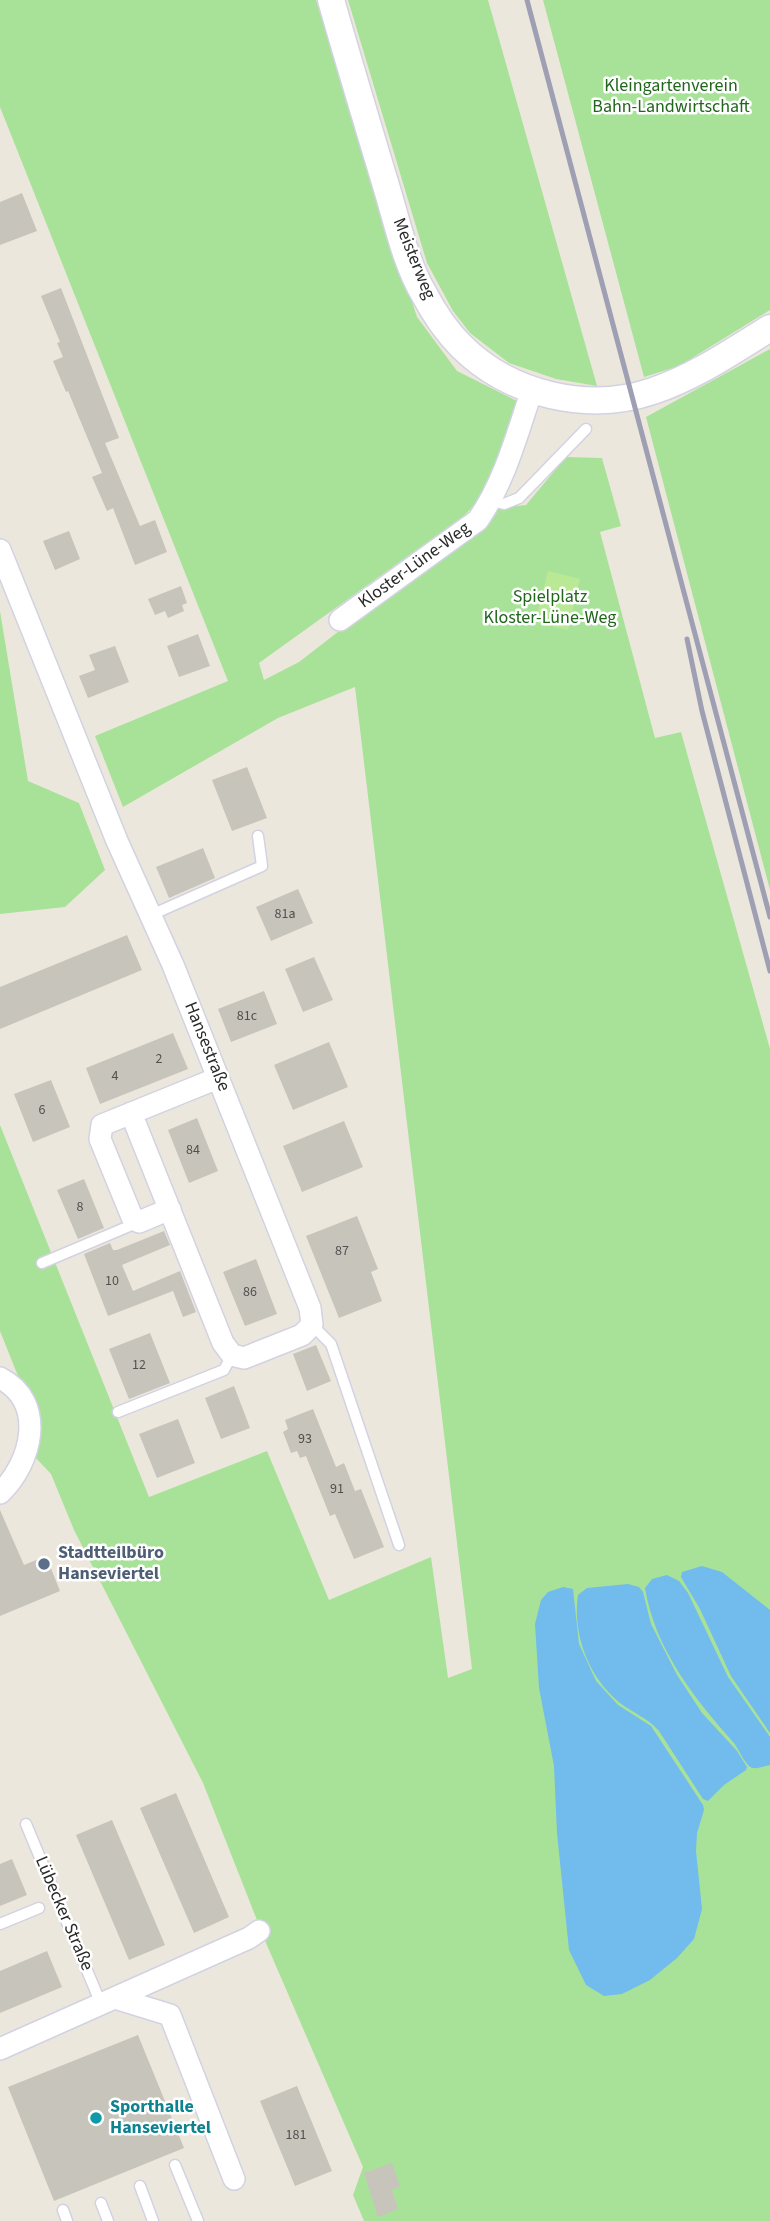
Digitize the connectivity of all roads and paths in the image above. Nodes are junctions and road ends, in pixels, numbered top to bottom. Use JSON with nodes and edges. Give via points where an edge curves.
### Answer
{"nodes":[{"id":1,"x":331,"y":0,"type":"edge"},
{"id":2,"x":770,"y":328,"type":"edge"},
{"id":3,"x":532,"y":390,"type":"junction"},
{"id":4,"x":586,"y":429,"type":"dead end"},
{"id":5,"x":491,"y":501,"type":"junction"},
{"id":6,"x":0,"y":550,"type":"edge"},
{"id":7,"x":340,"y":620,"type":"dead end"},
{"id":8,"x":258,"y":836,"type":"dead end"},
{"id":9,"x":150,"y":915,"type":"junction"},
{"id":10,"x":218,"y":1078,"type":"junction"},
{"id":11,"x":131,"y":1113,"type":"junction"},
{"id":12,"x":170,"y":1209,"type":"junction"},
{"id":13,"x":139,"y":1222,"type":"junction"},
{"id":14,"x":42,"y":1263,"type":"dead end"},
{"id":15,"x":312,"y":1325,"type":"junction"},
{"id":16,"x":232,"y":1355,"type":"junction"},
{"id":17,"x":0,"y":1378,"type":"edge"},
{"id":18,"x":118,"y":1412,"type":"dead end"},
{"id":19,"x":0,"y":1493,"type":"edge"},
{"id":20,"x":399,"y":1545,"type":"dead end"},
{"id":21,"x":26,"y":1824,"type":"dead end"},
{"id":22,"x":39,"y":1908,"type":"dead end"},
{"id":23,"x":0,"y":1924,"type":"edge"},
{"id":24,"x":259,"y":1931,"type":"dead end"},
{"id":25,"x":108,"y":2001,"type":"junction"},
{"id":26,"x":0,"y":2049,"type":"edge"},
{"id":27,"x":175,"y":2165,"type":"dead end"},
{"id":28,"x":234,"y":2179,"type":"dead end"},
{"id":29,"x":140,"y":2186,"type":"dead end"},
{"id":30,"x":101,"y":2203,"type":"dead end"},
{"id":31,"x":108,"y":2221,"type":"edge"},
{"id":32,"x":153,"y":2221,"type":"edge"},
{"id":33,"x":198,"y":2221,"type":"edge"}],
"edges":[{"from":1,"to":3,"type":"street","name":"Meisterweg","via":[[403,241],[423,293],[459,344],[495,372]]},
{"from":2,"to":3,"type":"street","name":"Meisterweg","via":[[690,375],[631,397],[584,400]]},
{"from":3,"to":5,"type":"street","name":"Kloster-Lüne-Weg"},
{"from":4,"to":5,"type":"lane","via":[[519,498],[504,504]]},
{"from":5,"to":7,"type":"street","name":"Kloster-Lüne-Weg","via":[[470,527]]},
{"from":6,"to":9,"type":"street","name":"Hansestraße"},
{"from":8,"to":9,"type":"lane","via":[[262,866]]},
{"from":9,"to":10,"type":"street","name":"Hansestraße"},
{"from":10,"to":11,"type":"street"},
{"from":10,"to":15,"type":"street","name":"Hansestraße","via":[[310,1308]]},
{"from":11,"to":12,"type":"street"},
{"from":11,"to":13,"type":"street","via":[[102,1125],[100,1139],[131,1217]]},
{"from":12,"to":13,"type":"street"},
{"from":12,"to":16,"type":"street","via":[[223,1343]]},
{"from":13,"to":14,"type":"lane"},
{"from":15,"to":16,"type":"street","via":[[302,1335],[244,1358]]},
{"from":15,"to":20,"type":"lane","name":"Hansestraße","via":[[331,1344]]},
{"from":16,"to":18,"type":"lane","via":[[224,1370]]},
{"from":17,"to":19,"type":"street","via":[[13,1384],[30,1424],[24,1460],[14,1480]]},
{"from":21,"to":25,"type":"lane","name":"Lübecker Straße"},
{"from":22,"to":23,"type":"lane","name":"Lübecker Straße"},
{"from":24,"to":25,"type":"street"},
{"from":25,"to":26,"type":"street"},
{"from":25,"to":28,"type":"street","via":[[138,2003],[170,2015]]},
{"from":27,"to":33,"type":"lane"},
{"from":29,"to":32,"type":"lane"},
{"from":30,"to":31,"type":"lane"}]}
